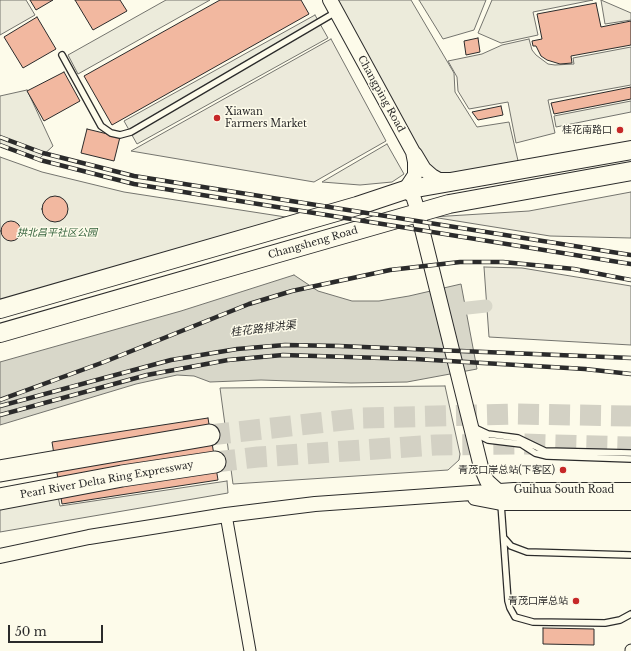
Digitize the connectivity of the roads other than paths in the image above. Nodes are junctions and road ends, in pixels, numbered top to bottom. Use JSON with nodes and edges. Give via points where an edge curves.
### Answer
{"nodes":[{"id":1,"x":333,"y":6,"type":"edge"},
{"id":2,"x":62,"y":55,"type":"dead end"},
{"id":3,"x":631,"y":150,"type":"edge"},
{"id":4,"x":413,"y":152,"type":"junction"},
{"id":5,"x":631,"y":171,"type":"edge"},
{"id":6,"x":458,"y":180,"type":"junction"},
{"id":7,"x":413,"y":188,"type":"junction"},
{"id":8,"x":440,"y":207,"type":"junction"},
{"id":9,"x":417,"y":209,"type":"junction"},
{"id":10,"x":424,"y":239,"type":"junction"},
{"id":11,"x":0,"y":309,"type":"edge"},
{"id":12,"x":0,"y":333,"type":"edge"},
{"id":13,"x":471,"y":428,"type":"junction"},
{"id":14,"x":209,"y":435,"type":"tunnel mouth"},
{"id":15,"x":631,"y":454,"type":"edge"},
{"id":16,"x":631,"y":459,"type":"edge"},
{"id":17,"x":215,"y":462,"type":"tunnel mouth"},
{"id":18,"x":481,"y":467,"type":"junction"},
{"id":19,"x":0,"y":471,"type":"edge"},
{"id":20,"x":631,"y":490,"type":"edge"},
{"id":21,"x":457,"y":495,"type":"junction"},
{"id":22,"x":499,"y":497,"type":"junction"},
{"id":23,"x":0,"y":499,"type":"edge"},
{"id":24,"x":631,"y":503,"type":"edge"},
{"id":25,"x":226,"y":515,"type":"junction"},
{"id":26,"x":504,"y":538,"type":"junction"},
{"id":27,"x":631,"y":555,"type":"edge"},
{"id":28,"x":0,"y":556,"type":"edge"},
{"id":29,"x":631,"y":614,"type":"edge"},
{"id":30,"x":250,"y":651,"type":"edge"}],
"edges":[{"from":1,"to":2,"type":"lane","via":[[131,132],[120,134],[111,133],[101,126]]},
{"from":1,"to":4,"type":"street","name":"Changping Road"},
{"from":3,"to":6,"type":"main road"},
{"from":4,"to":6,"type":"street","via":[[432,176],[439,180]]},
{"from":4,"to":7,"type":"street","name":"Changping Road"},
{"from":5,"to":8,"type":"main road","name":"Changsheng Road"},
{"from":6,"to":7,"type":"main road"},
{"from":7,"to":9,"type":"street"},
{"from":7,"to":11,"type":"main road"},
{"from":8,"to":9,"type":"main road","name":"Changsheng Road"},
{"from":8,"to":10,"type":"street","via":[[426,220]]},
{"from":9,"to":10,"type":"street"},
{"from":9,"to":12,"type":"main road","name":"Changsheng Road"},
{"from":10,"to":13,"type":"street"},
{"from":13,"to":15,"type":"lane","via":[[488,434],[518,438],[545,451]]},
{"from":13,"to":16,"type":"lane","via":[[481,438],[520,444],[535,453],[547,456]]},
{"from":13,"to":18,"type":"street"},
{"from":14,"to":19,"type":"highway"},
{"from":17,"to":23,"type":"highway","name":"Pearl River Delta Ring Expressway"},
{"from":18,"to":21,"type":"street","via":[[474,483]]},
{"from":18,"to":22,"type":"street","via":[[487,481]]},
{"from":20,"to":22,"type":"street","name":"Guihua South Road"},
{"from":21,"to":22,"type":"street"},
{"from":21,"to":25,"type":"street","via":[[355,501]]},
{"from":22,"to":24,"type":"street","name":"Guihua South Road"},
{"from":22,"to":26,"type":"lane"},
{"from":25,"to":28,"type":"street","via":[[89,537]]},
{"from":25,"to":30,"type":"street"},
{"from":26,"to":27,"type":"lane","via":[[511,546],[527,552]]},
{"from":26,"to":29,"type":"lane","via":[[508,601],[515,616],[533,622],[605,623],[620,620]]}]}
